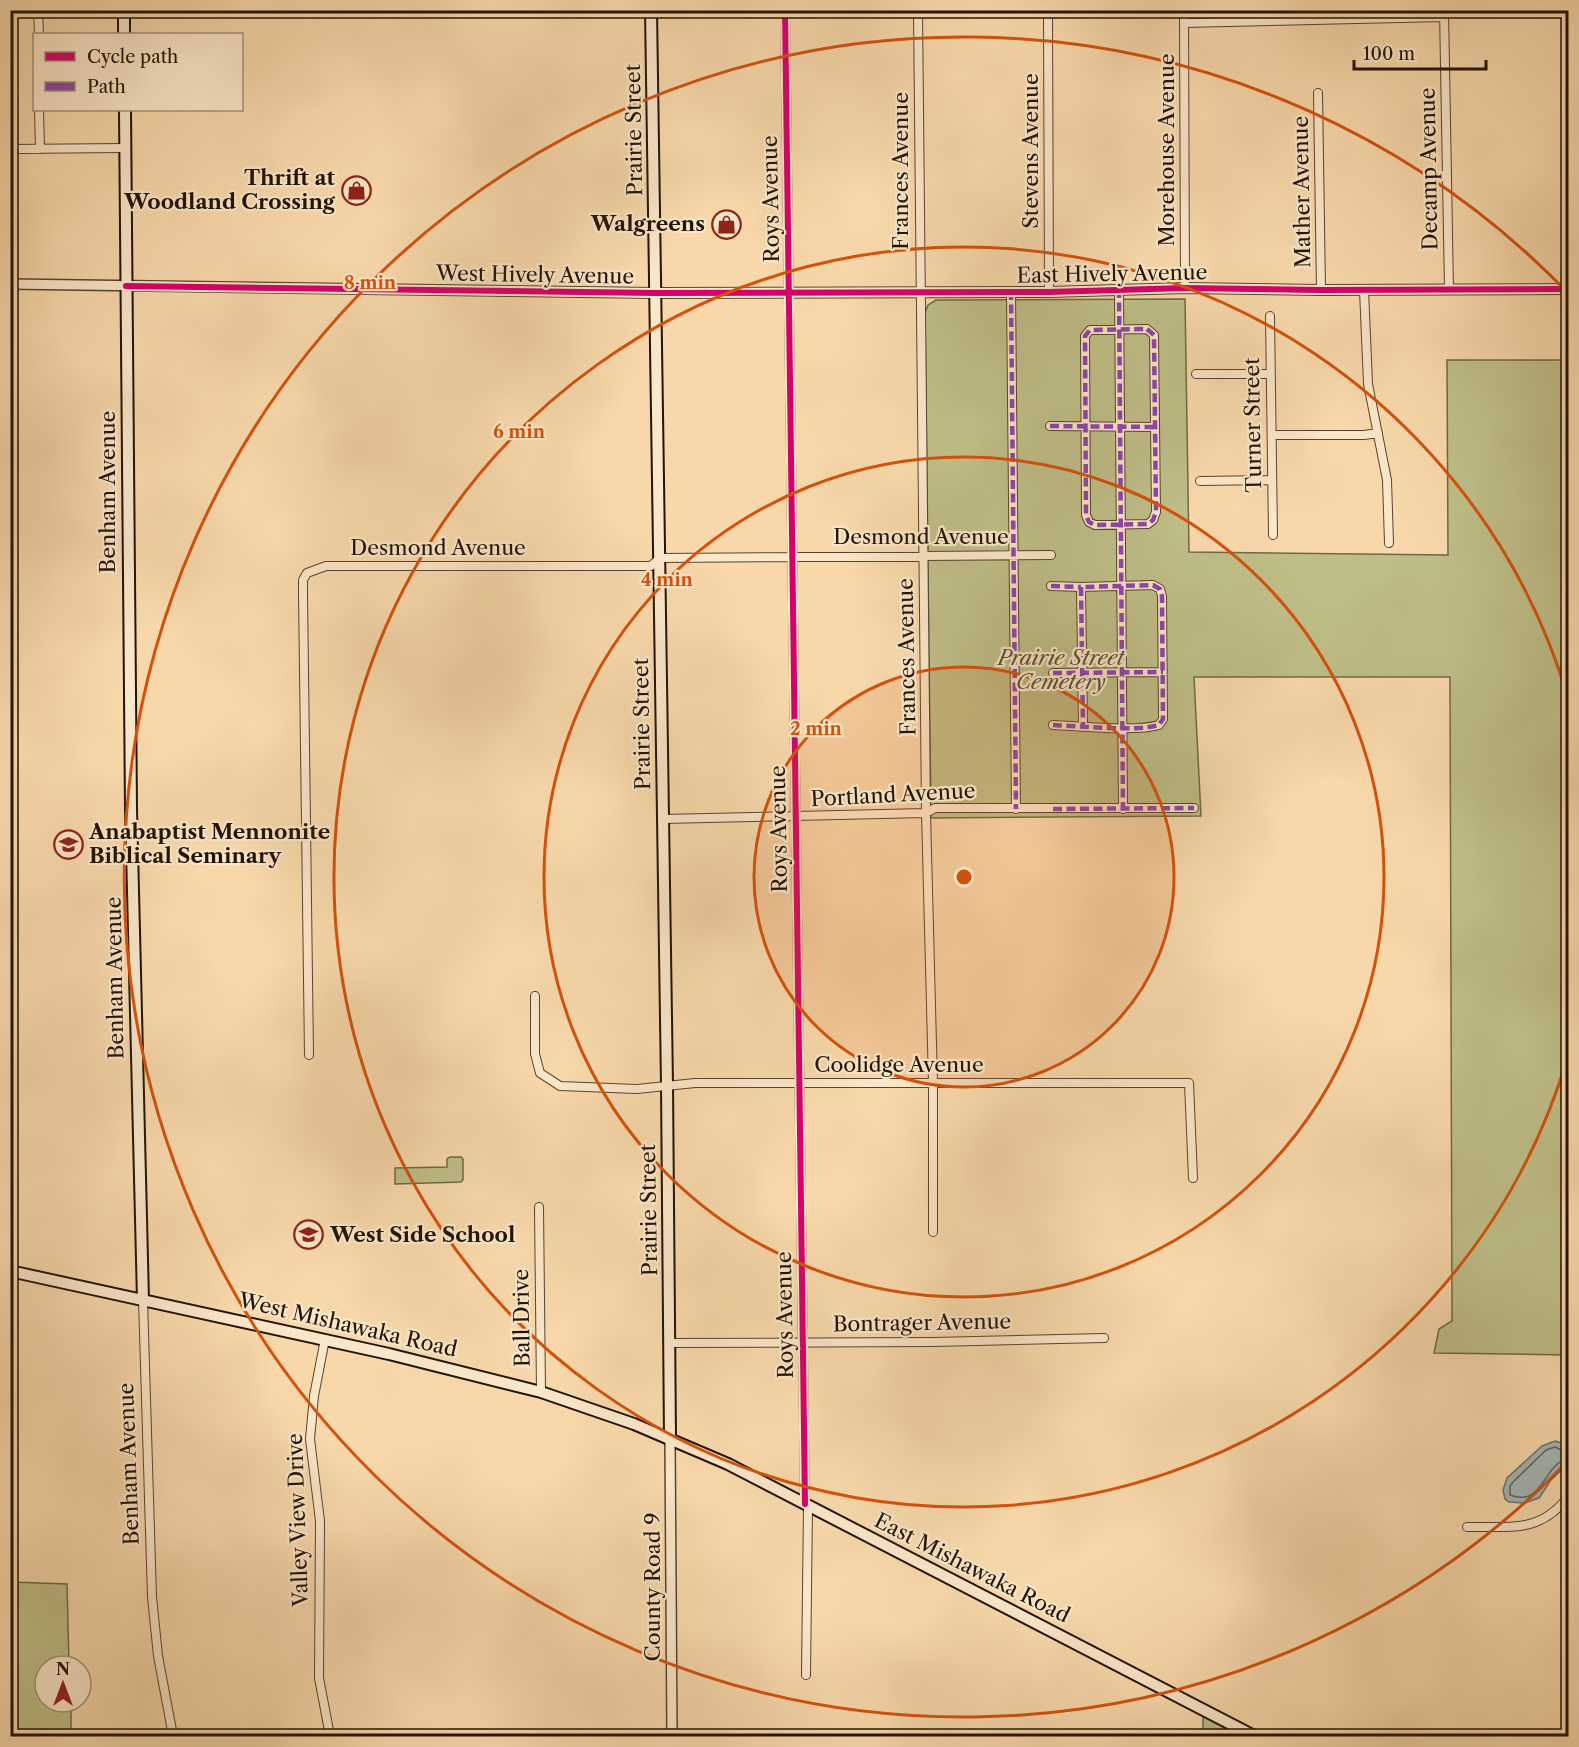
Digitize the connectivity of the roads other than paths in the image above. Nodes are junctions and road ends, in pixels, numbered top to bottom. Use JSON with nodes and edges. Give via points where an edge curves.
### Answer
{"nodes":[{"id":1,"x":38,"y":10,"type":"edge"},
{"id":2,"x":124,"y":10,"type":"edge"},
{"id":3,"x":651,"y":10,"type":"edge"},
{"id":4,"x":785,"y":10,"type":"edge"},
{"id":5,"x":918,"y":10,"type":"edge"},
{"id":6,"x":1048,"y":10,"type":"edge"},
{"id":7,"x":1184,"y":10,"type":"edge"},
{"id":8,"x":1314,"y":10,"type":"edge"},
{"id":9,"x":1444,"y":14,"type":"edge"},
{"id":10,"x":1314,"y":20,"type":"junction"},
{"id":11,"x":1184,"y":23,"type":"junction"},
{"id":12,"x":39,"y":33,"type":"edge"},
{"id":13,"x":124,"y":33,"type":"edge"},
{"id":14,"x":1318,"y":93,"type":"dead end"},
{"id":15,"x":39,"y":111,"type":"edge"},
{"id":16,"x":125,"y":111,"type":"edge"},
{"id":17,"x":125,"y":148,"type":"junction"},
{"id":18,"x":10,"y":149,"type":"edge"},
{"id":19,"x":40,"y":149,"type":"junction"},
{"id":20,"x":10,"y":284,"type":"edge"},
{"id":21,"x":126,"y":286,"type":"junction"},
{"id":22,"x":1185,"y":288,"type":"junction"},
{"id":23,"x":1119,"y":289,"type":"junction"},
{"id":24,"x":1569,"y":289,"type":"edge"},
{"id":25,"x":1364,"y":290,"type":"junction"},
{"id":26,"x":1449,"y":290,"type":"junction"},
{"id":27,"x":920,"y":291,"type":"junction"},
{"id":28,"x":1011,"y":291,"type":"junction"},
{"id":29,"x":1321,"y":291,"type":"junction"},
{"id":30,"x":1049,"y":292,"type":"junction"},
{"id":31,"x":656,"y":293,"type":"junction"},
{"id":32,"x":789,"y":293,"type":"junction"},
{"id":33,"x":1270,"y":316,"type":"dead end"},
{"id":34,"x":1119,"y":330,"type":"junction"},
{"id":35,"x":1196,"y":374,"type":"dead end"},
{"id":36,"x":1270,"y":374,"type":"junction"},
{"id":37,"x":1050,"y":426,"type":"dead end"},
{"id":38,"x":1086,"y":426,"type":"junction"},
{"id":39,"x":1119,"y":427,"type":"junction"},
{"id":40,"x":1155,"y":427,"type":"junction"},
{"id":41,"x":1378,"y":433,"type":"junction"},
{"id":42,"x":1272,"y":435,"type":"junction"},
{"id":43,"x":1272,"y":480,"type":"junction"},
{"id":44,"x":1200,"y":481,"type":"dead end"},
{"id":45,"x":1121,"y":525,"type":"junction"},
{"id":46,"x":1273,"y":535,"type":"dead end"},
{"id":47,"x":1389,"y":543,"type":"dead end"},
{"id":48,"x":1014,"y":554,"type":"junction"},
{"id":49,"x":924,"y":555,"type":"junction"},
{"id":50,"x":1051,"y":555,"type":"dead end"},
{"id":51,"x":793,"y":556,"type":"junction"},
{"id":52,"x":660,"y":558,"type":"junction"},
{"id":53,"x":1051,"y":586,"type":"dead end"},
{"id":54,"x":1082,"y":587,"type":"junction"},
{"id":55,"x":1121,"y":587,"type":"junction"},
{"id":56,"x":1163,"y":672,"type":"junction"},
{"id":57,"x":1053,"y":673,"type":"dead end"},
{"id":58,"x":1083,"y":673,"type":"junction"},
{"id":59,"x":1122,"y":674,"type":"junction"},
{"id":60,"x":1053,"y":725,"type":"dead end"},
{"id":61,"x":1083,"y":726,"type":"junction"},
{"id":62,"x":1122,"y":727,"type":"junction"},
{"id":63,"x":1194,"y":808,"type":"dead end"},
{"id":64,"x":1016,"y":809,"type":"junction"},
{"id":65,"x":1123,"y":809,"type":"junction"},
{"id":66,"x":926,"y":813,"type":"junction"},
{"id":67,"x":795,"y":817,"type":"junction"},
{"id":68,"x":663,"y":819,"type":"junction"},
{"id":69,"x":535,"y":996,"type":"dead end"},
{"id":70,"x":309,"y":1055,"type":"dead end"},
{"id":71,"x":799,"y":1083,"type":"junction"},
{"id":72,"x":933,"y":1083,"type":"junction"},
{"id":73,"x":667,"y":1085,"type":"junction"},
{"id":74,"x":1193,"y":1178,"type":"dead end"},
{"id":75,"x":539,"y":1207,"type":"dead end"},
{"id":76,"x":933,"y":1232,"type":"dead end"},
{"id":77,"x":10,"y":1271,"type":"edge"},
{"id":78,"x":143,"y":1300,"type":"junction"},
{"id":79,"x":1104,"y":1338,"type":"dead end"},
{"id":80,"x":325,"y":1339,"type":"junction"},
{"id":81,"x":669,"y":1343,"type":"junction"},
{"id":82,"x":802,"y":1343,"type":"junction"},
{"id":83,"x":541,"y":1392,"type":"junction"},
{"id":84,"x":670,"y":1438,"type":"junction"},
{"id":85,"x":1569,"y":1497,"type":"edge"},
{"id":86,"x":806,"y":1505,"type":"junction"},
{"id":87,"x":1467,"y":1527,"type":"dead end"},
{"id":88,"x":806,"y":1675,"type":"dead end"},
{"id":89,"x":173,"y":1737,"type":"edge"},
{"id":90,"x":330,"y":1737,"type":"edge"},
{"id":91,"x":672,"y":1737,"type":"edge"},
{"id":92,"x":1254,"y":1737,"type":"edge"}],
"edges":[{"from":1,"to":12,"type":"street"},
{"from":2,"to":13,"type":"main road"},
{"from":3,"to":31,"type":"main road","name":"Prairie Street"},
{"from":4,"to":32,"type":"street","name":"Roys Avenue"},
{"from":5,"to":27,"type":"street","name":"Frances Avenue"},
{"from":6,"to":30,"type":"street","name":"Stevens Avenue"},
{"from":7,"to":11,"type":"street","name":"Morehouse Avenue"},
{"from":8,"to":10,"type":"street"},
{"from":9,"to":10,"type":"street"},
{"from":9,"to":26,"type":"street","name":"Decamp Avenue"},
{"from":10,"to":11,"type":"street"},
{"from":11,"to":22,"type":"street","name":"Morehouse Avenue"},
{"from":14,"to":29,"type":"street","name":"Mather Avenue"},
{"from":15,"to":19,"type":"street"},
{"from":16,"to":17,"type":"main road","name":"Benham Avenue"},
{"from":17,"to":19,"type":"street"},
{"from":17,"to":21,"type":"main road","name":"Benham Avenue"},
{"from":18,"to":19,"type":"street"},
{"from":20,"to":21,"type":"street","name":"West Hively Avenue"},
{"from":21,"to":31,"type":"street","name":"West Hively Avenue"},
{"from":21,"to":78,"type":"main road","name":"Benham Avenue","via":[[131,809]]},
{"from":22,"to":23,"type":"street","name":"East Hively Avenue"},
{"from":22,"to":29,"type":"street","name":"East Hively Avenue"},
{"from":23,"to":30,"type":"street","name":"East Hively Avenue"},
{"from":23,"to":34,"type":"street"},
{"from":24,"to":26,"type":"street","name":"East Hively Avenue"},
{"from":25,"to":26,"type":"street","name":"East Hively Avenue"},
{"from":25,"to":29,"type":"street","name":"East Hively Avenue"},
{"from":25,"to":41,"type":"street","via":[[1368,384]]},
{"from":27,"to":28,"type":"street","name":"East Hively Avenue"},
{"from":27,"to":32,"type":"street","name":"East Hively Avenue"},
{"from":27,"to":49,"type":"street","name":"Frances Avenue"},
{"from":28,"to":30,"type":"street","name":"East Hively Avenue"},
{"from":28,"to":48,"type":"street"},
{"from":31,"to":32,"type":"street","name":"East Hively Avenue"},
{"from":31,"to":52,"type":"main road","name":"Prairie Street"},
{"from":32,"to":51,"type":"street","name":"Roys Avenue"},
{"from":33,"to":36,"type":"street","name":"Turner Street"},
{"from":34,"to":38,"type":"street","via":[[1090,330],[1085,336]]},
{"from":34,"to":39,"type":"street"},
{"from":34,"to":40,"type":"street","via":[[1147,329],[1154,335]]},
{"from":35,"to":36,"type":"street"},
{"from":36,"to":42,"type":"street","name":"Turner Street"},
{"from":37,"to":38,"type":"street"},
{"from":38,"to":39,"type":"street"},
{"from":38,"to":45,"type":"street","via":[[1086,516],[1095,525]]},
{"from":39,"to":40,"type":"street"},
{"from":39,"to":45,"type":"street"},
{"from":40,"to":45,"type":"street","via":[[1156,512],[1148,524]]},
{"from":41,"to":42,"type":"street"},
{"from":41,"to":47,"type":"street","via":[[1387,480]]},
{"from":42,"to":43,"type":"street","name":"Turner Street"},
{"from":43,"to":44,"type":"street"},
{"from":43,"to":46,"type":"street","name":"Turner Street"},
{"from":45,"to":55,"type":"street"},
{"from":48,"to":49,"type":"street","name":"Desmond Avenue"},
{"from":48,"to":50,"type":"street","name":"Desmond Avenue"},
{"from":48,"to":64,"type":"street"},
{"from":49,"to":51,"type":"street","name":"Desmond Avenue"},
{"from":49,"to":66,"type":"street","name":"Frances Avenue"},
{"from":51,"to":52,"type":"street","name":"Desmond Avenue"},
{"from":51,"to":67,"type":"street","name":"Roys Avenue"},
{"from":52,"to":68,"type":"main road","name":"Prairie Street"},
{"from":52,"to":70,"type":"street","name":"Desmond Avenue","via":[[651,566],[326,566],[306,573],[303,594]]},
{"from":53,"to":54,"type":"street"},
{"from":54,"to":55,"type":"street"},
{"from":54,"to":58,"type":"street"},
{"from":55,"to":56,"type":"street","via":[[1153,585],[1160,589]]},
{"from":55,"to":59,"type":"street"},
{"from":56,"to":59,"type":"street"},
{"from":56,"to":62,"type":"street","via":[[1160,725]]},
{"from":57,"to":58,"type":"street"},
{"from":58,"to":59,"type":"street"},
{"from":58,"to":61,"type":"street"},
{"from":59,"to":62,"type":"street"},
{"from":60,"to":61,"type":"street"},
{"from":61,"to":62,"type":"street"},
{"from":62,"to":65,"type":"street"},
{"from":63,"to":65,"type":"street","name":"Portland Avenue"},
{"from":64,"to":65,"type":"street","name":"Portland Avenue"},
{"from":64,"to":66,"type":"street","name":"Portland Avenue","via":[[936,808]]},
{"from":66,"to":67,"type":"street","name":"Portland Avenue"},
{"from":66,"to":72,"type":"street","name":"Frances Avenue"},
{"from":67,"to":68,"type":"street","name":"Portland Avenue"},
{"from":67,"to":71,"type":"street","name":"Roys Avenue"},
{"from":68,"to":73,"type":"main road","name":"Prairie Street"},
{"from":69,"to":73,"type":"street","name":"Coolidge Avenue","via":[[535,1054],[540,1073],[560,1086],[637,1089]]},
{"from":71,"to":72,"type":"street","name":"Coolidge Avenue"},
{"from":71,"to":73,"type":"street","name":"Coolidge Avenue"},
{"from":71,"to":82,"type":"street","name":"Roys Avenue"},
{"from":72,"to":74,"type":"street","name":"Coolidge Avenue","via":[[1189,1083]]},
{"from":72,"to":76,"type":"street","name":"Frances Avenue"},
{"from":73,"to":81,"type":"main road","name":"Prairie Street"},
{"from":75,"to":83,"type":"street","name":"Ball Drive"},
{"from":77,"to":78,"type":"main road","name":"West Mishawaka Road"},
{"from":78,"to":80,"type":"main road","name":"West Mishawaka Road"},
{"from":78,"to":89,"type":"street","name":"Benham Avenue","via":[[152,1597]]},
{"from":79,"to":82,"type":"street","name":"Bontrager Avenue"},
{"from":80,"to":83,"type":"main road","name":"West Mishawaka Road"},
{"from":80,"to":90,"type":"street","name":"Valley View Drive","via":[[310,1439],[320,1521],[319,1678]]},
{"from":81,"to":82,"type":"street","name":"Bontrager Avenue"},
{"from":81,"to":84,"type":"main road","name":"Prairie Street"},
{"from":82,"to":86,"type":"street","name":"Roys Avenue"},
{"from":83,"to":84,"type":"main road","name":"West Mishawaka Road"},
{"from":84,"to":86,"type":"main road","name":"East Mishawaka Road"},
{"from":84,"to":91,"type":"street","name":"County Road 9"},
{"from":85,"to":87,"type":"street","via":[[1549,1517],[1536,1522]]},
{"from":86,"to":88,"type":"street","name":"Roys Avenue"},
{"from":86,"to":92,"type":"main road","name":"East Mishawaka Road"}]}
